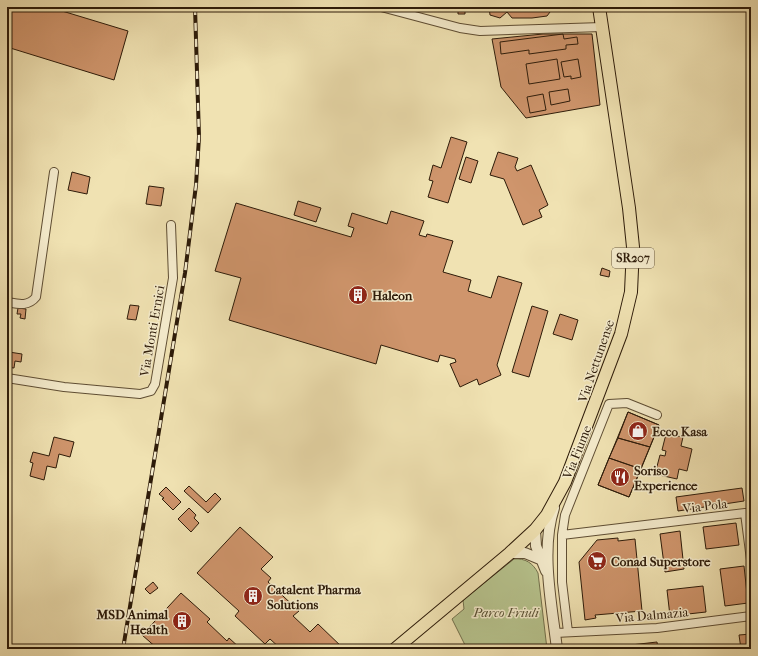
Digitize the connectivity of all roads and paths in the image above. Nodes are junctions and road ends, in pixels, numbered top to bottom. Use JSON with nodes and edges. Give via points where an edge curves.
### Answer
{"nodes":[{"id":1,"x":381,"y":7,"type":"edge"},
{"id":2,"x":599,"y":7,"type":"edge"},
{"id":3,"x":404,"y":10,"type":"edge"},
{"id":4,"x":602,"y":27,"type":"junction"},
{"id":5,"x":54,"y":172,"type":"dead end"},
{"id":6,"x":171,"y":225,"type":"dead end"},
{"id":7,"x":7,"y":302,"type":"edge"},
{"id":8,"x":7,"y":378,"type":"edge"},
{"id":9,"x":657,"y":415,"type":"dead end"},
{"id":10,"x":557,"y":498,"type":"junction"},
{"id":11,"x":535,"y":530,"type":"junction"},
{"id":12,"x":562,"y":535,"type":"junction"},
{"id":13,"x":510,"y":553,"type":"junction"},
{"id":14,"x":547,"y":556,"type":"junction"},
{"id":15,"x":561,"y":558,"type":"junction"},
{"id":16,"x":751,"y":560,"type":"edge"},
{"id":17,"x":751,"y":616,"type":"edge"},
{"id":18,"x":568,"y":632,"type":"junction"},
{"id":19,"x":555,"y":633,"type":"junction"},
{"id":20,"x":395,"y":649,"type":"edge"},
{"id":21,"x":557,"y":649,"type":"edge"}],
"edges":[{"from":1,"to":3,"type":"street"},
{"from":2,"to":4,"type":"main road","name":"Via Nettunense","number":"SR207"},
{"from":3,"to":4,"type":"street","via":[[460,28],[480,31]]},
{"from":4,"to":10,"type":"main road","name":"Via Nettunense","number":"SR207","via":[[631,221],[632,278],[619,340],[580,445]]},
{"from":5,"to":7,"type":"street","via":[[36,297],[26,304]]},
{"from":6,"to":8,"type":"street","name":"Via Monti Ernici","via":[[173,278],[152,391],[140,394],[64,387]]},
{"from":9,"to":12,"type":"street","name":"Via Fiume","via":[[627,403],[609,404],[565,515]]},
{"from":10,"to":11,"type":"main road","name":"Via Nettunense","number":"SR207"},
{"from":10,"to":14,"type":"street","via":[[551,516]]},
{"from":11,"to":13,"type":"main road","name":"Via Nettunense","number":"SR207"},
{"from":11,"to":14,"type":"street","via":[[536,546]]},
{"from":12,"to":15,"type":"street","name":"Via Fiume"},
{"from":12,"to":16,"type":"street","name":"Via Pola","via":[[745,513]]},
{"from":13,"to":14,"type":"street"},
{"from":13,"to":20,"type":"main road","name":"Via Nettunense","number":"SR207"},
{"from":14,"to":15,"type":"street"},
{"from":14,"to":19,"type":"street"},
{"from":15,"to":18,"type":"street","name":"Via Fiume"},
{"from":17,"to":18,"type":"street","name":"Via Dalmazia","via":[[657,628]]},
{"from":18,"to":19,"type":"street","name":"Via Dalmazia"},
{"from":19,"to":21,"type":"street"}]}
